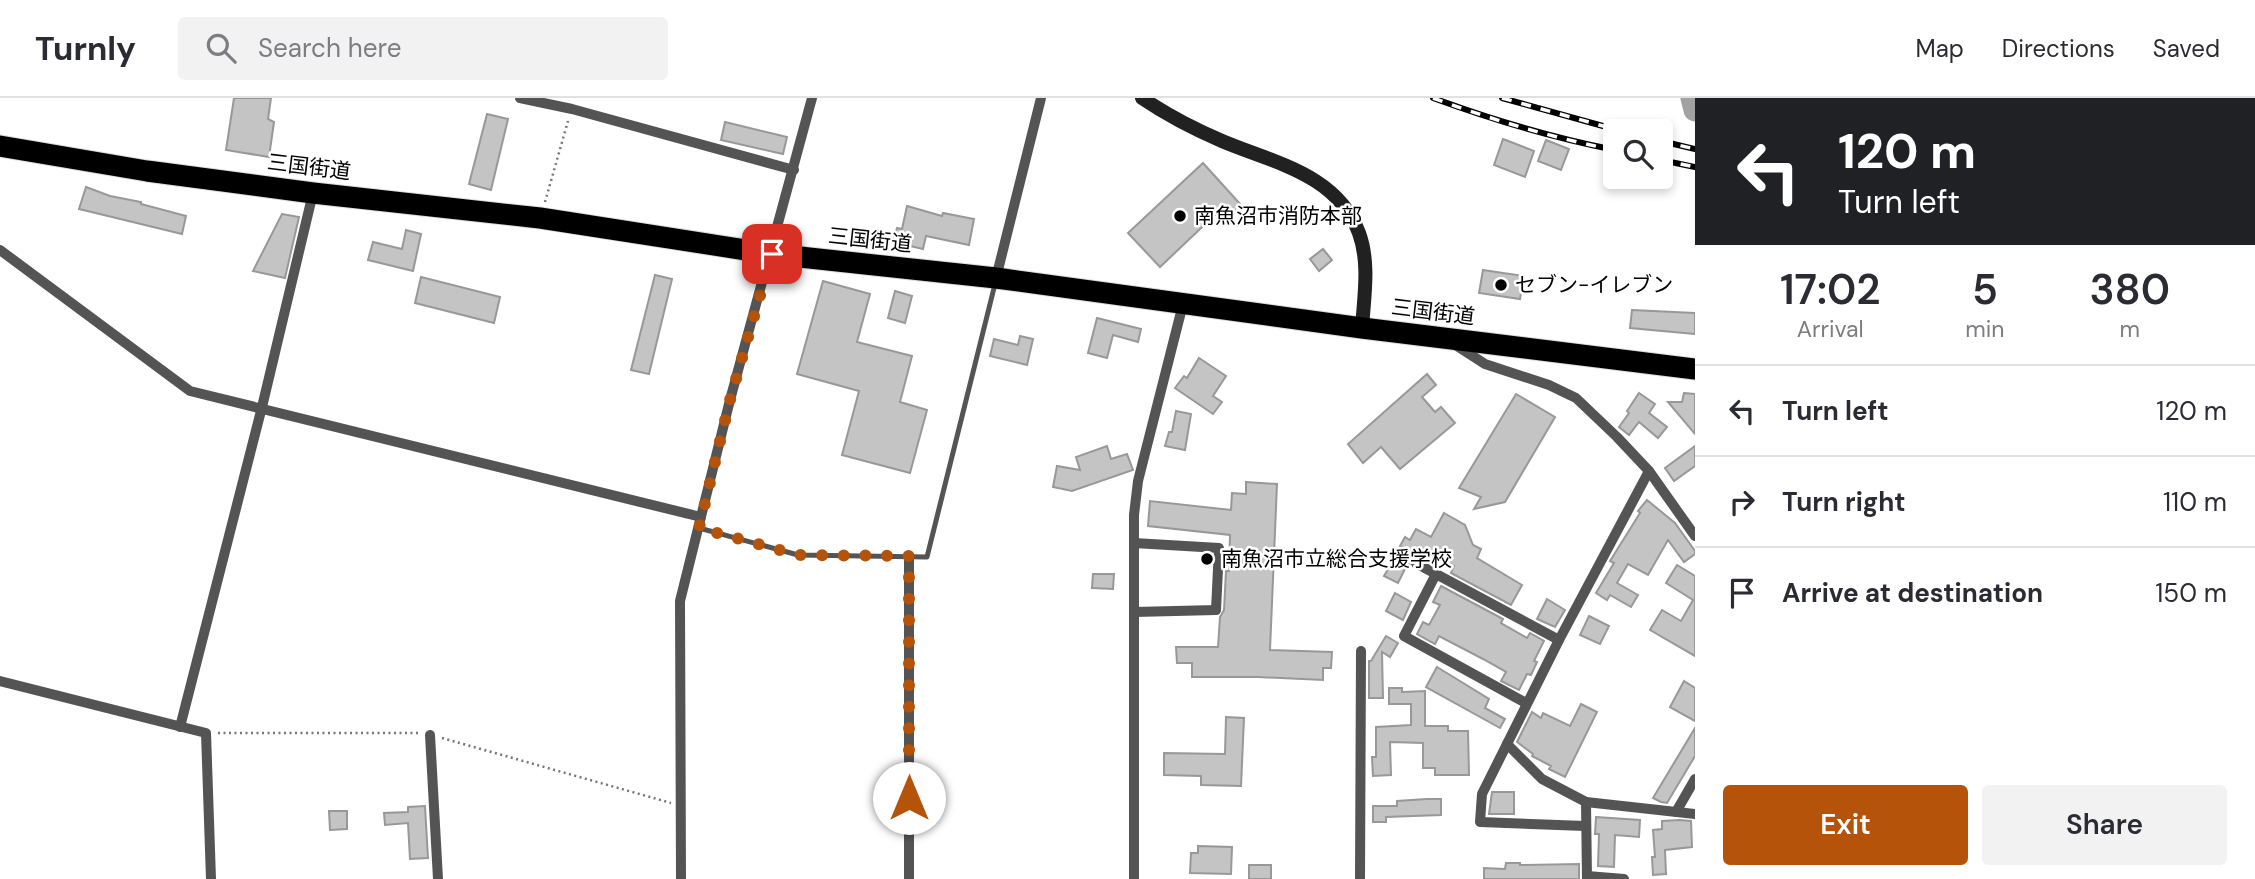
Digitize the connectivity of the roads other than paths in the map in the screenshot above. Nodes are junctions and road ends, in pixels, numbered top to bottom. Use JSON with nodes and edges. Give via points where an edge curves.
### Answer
{"nodes":[{"id":1,"x":520,"y":98,"type":"edge"},
{"id":2,"x":812,"y":98,"type":"edge"},
{"id":3,"x":1041,"y":98,"type":"edge"},
{"id":4,"x":1142,"y":98,"type":"edge"},
{"id":5,"x":0,"y":146,"type":"edge"},
{"id":6,"x":794,"y":170,"type":"junction"},
{"id":7,"x":313,"y":193,"type":"junction"},
{"id":8,"x":0,"y":250,"type":"edge"},
{"id":9,"x":772,"y":254,"type":"junction"},
{"id":10,"x":996,"y":278,"type":"junction"},
{"id":11,"x":1183,"y":304,"type":"junction"},
{"id":12,"x":1362,"y":328,"type":"junction"},
{"id":13,"x":1446,"y":338,"type":"junction"},
{"id":14,"x":1695,"y":369,"type":"edge"},
{"id":15,"x":262,"y":407,"type":"junction"},
{"id":16,"x":1648,"y":471,"type":"junction"},
{"id":17,"x":701,"y":517,"type":"junction"},
{"id":18,"x":699,"y":528,"type":"junction"},
{"id":19,"x":1695,"y":536,"type":"edge"},
{"id":20,"x":1134,"y":543,"type":"junction"},
{"id":21,"x":1397,"y":553,"type":"dead end"},
{"id":22,"x":909,"y":556,"type":"junction"},
{"id":23,"x":1436,"y":574,"type":"junction"},
{"id":24,"x":1134,"y":612,"type":"junction"},
{"id":25,"x":1559,"y":640,"type":"junction"},
{"id":26,"x":1361,"y":651,"type":"dead end"},
{"id":27,"x":0,"y":681,"type":"edge"},
{"id":28,"x":1526,"y":704,"type":"junction"},
{"id":29,"x":180,"y":727,"type":"junction"},
{"id":30,"x":430,"y":735,"type":"road end"},
{"id":31,"x":1507,"y":744,"type":"junction"},
{"id":32,"x":1695,"y":779,"type":"edge"},
{"id":33,"x":1586,"y":802,"type":"junction"},
{"id":34,"x":1676,"y":812,"type":"junction"},
{"id":35,"x":1695,"y":814,"type":"edge"},
{"id":36,"x":1585,"y":826,"type":"junction"},
{"id":37,"x":1587,"y":877,"type":"edge"},
{"id":38,"x":211,"y":879,"type":"edge"},
{"id":39,"x":438,"y":879,"type":"edge"},
{"id":40,"x":681,"y":879,"type":"edge"},
{"id":41,"x":909,"y":879,"type":"edge"},
{"id":42,"x":1134,"y":879,"type":"edge"},
{"id":43,"x":1360,"y":879,"type":"edge"},
{"id":44,"x":1624,"y":879,"type":"edge"}],
"edges":[{"from":1,"to":6,"type":"street"},
{"from":2,"to":6,"type":"street"},
{"from":3,"to":10,"type":"street"},
{"from":4,"to":12,"type":"main road","via":[[1196,129],[1301,172],[1338,198],[1360,235],[1364,254]]},
{"from":5,"to":7,"type":"highway","name":"三国街道"},
{"from":6,"to":9,"type":"street"},
{"from":7,"to":9,"type":"highway","name":"三国街道","via":[[540,218]]},
{"from":7,"to":15,"type":"street"},
{"from":8,"to":15,"type":"street","via":[[190,391]]},
{"from":9,"to":10,"type":"highway","name":"三国街道"},
{"from":9,"to":17,"type":"street"},
{"from":10,"to":11,"type":"highway","name":"三国街道"},
{"from":10,"to":22,"type":"lane","via":[[927,557]]},
{"from":11,"to":12,"type":"highway","name":"三国街道"},
{"from":11,"to":20,"type":"street","via":[[1138,481]]},
{"from":12,"to":13,"type":"highway","name":"三国街道"},
{"from":13,"to":14,"type":"highway","name":"三国街道"},
{"from":13,"to":16,"type":"street","via":[[1485,364],[1576,398]]},
{"from":15,"to":17,"type":"street"},
{"from":15,"to":29,"type":"street"},
{"from":16,"to":19,"type":"street"},
{"from":16,"to":25,"type":"street"},
{"from":17,"to":18,"type":"street"},
{"from":18,"to":22,"type":"lane","via":[[798,555]]},
{"from":18,"to":40,"type":"street","via":[[680,601]]},
{"from":20,"to":24,"type":"street"},
{"from":20,"to":24,"type":"street","via":[[1219,548],[1216,610]]},
{"from":21,"to":23,"type":"street"},
{"from":22,"to":41,"type":"street"},
{"from":23,"to":25,"type":"street"},
{"from":23,"to":28,"type":"street","via":[[1404,636]]},
{"from":24,"to":42,"type":"street"},
{"from":25,"to":28,"type":"street"},
{"from":26,"to":43,"type":"street"},
{"from":27,"to":29,"type":"street"},
{"from":28,"to":31,"type":"street"},
{"from":29,"to":38,"type":"street","via":[[206,733]]},
{"from":30,"to":39,"type":"street"},
{"from":31,"to":33,"type":"street","via":[[1542,779]]},
{"from":31,"to":36,"type":"street","via":[[1482,794],[1480,822]]},
{"from":32,"to":34,"type":"street"},
{"from":33,"to":34,"type":"street"},
{"from":33,"to":36,"type":"street"},
{"from":34,"to":35,"type":"street"},
{"from":36,"to":37,"type":"street"},
{"from":37,"to":44,"type":"street"}]}
